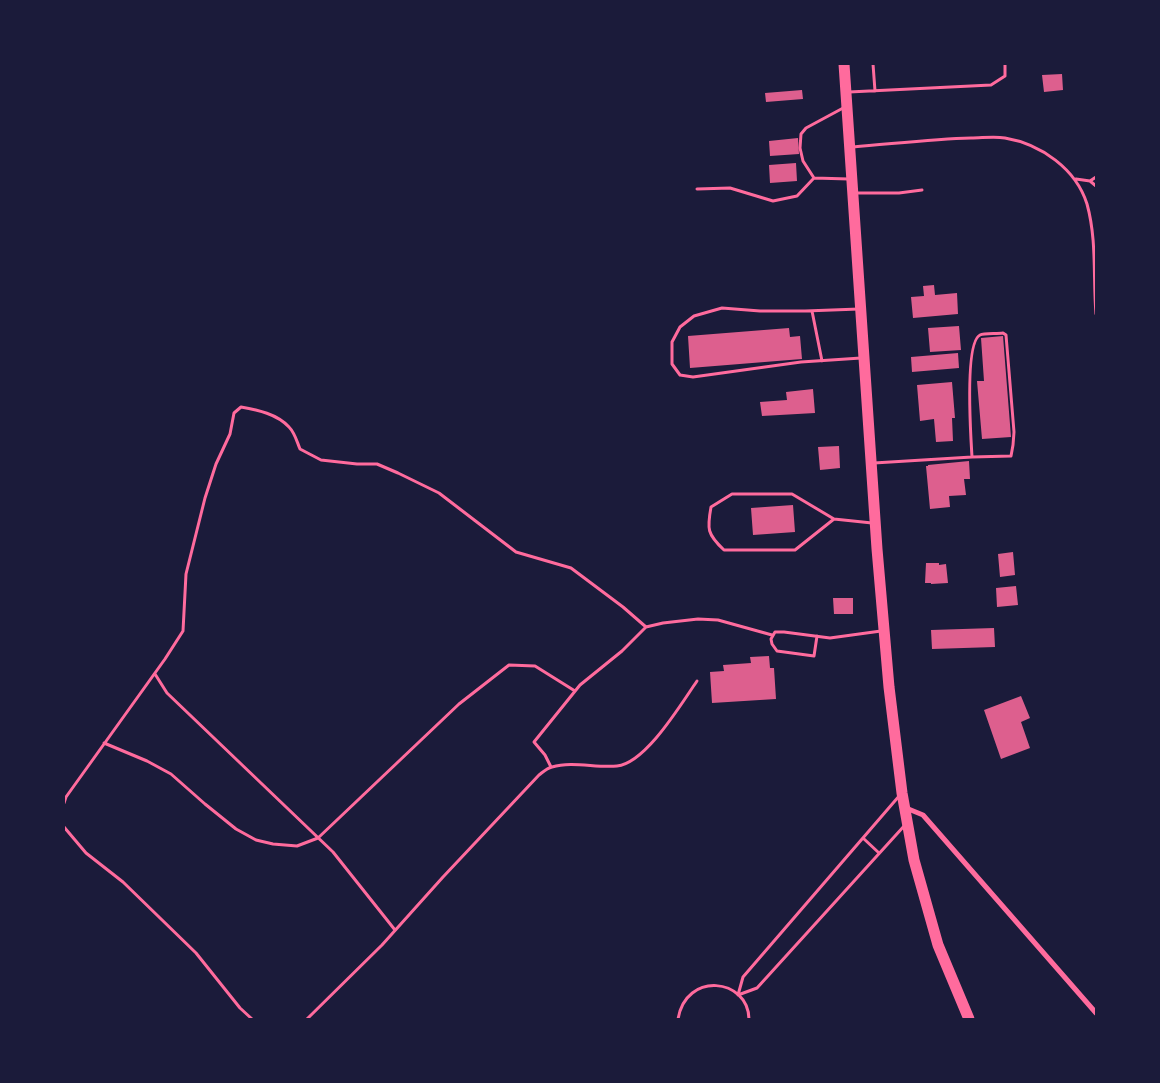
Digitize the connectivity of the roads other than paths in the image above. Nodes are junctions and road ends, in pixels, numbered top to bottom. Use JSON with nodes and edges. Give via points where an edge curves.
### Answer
{"nodes":[{"id":1,"x":844,"y":64,"type":"edge"},
{"id":2,"x":874,"y":64,"type":"edge"},
{"id":3,"x":1004,"y":64,"type":"edge"},
{"id":4,"x":875,"y":91,"type":"junction"},
{"id":5,"x":846,"y":92,"type":"junction"},
{"id":6,"x":847,"y":106,"type":"junction"},
{"id":7,"x":850,"y":148,"type":"junction"},
{"id":8,"x":1096,"y":177,"type":"edge"},
{"id":9,"x":814,"y":178,"type":"junction"},
{"id":10,"x":1075,"y":178,"type":"junction"},
{"id":11,"x":852,"y":179,"type":"junction"},
{"id":12,"x":1090,"y":181,"type":"junction"},
{"id":13,"x":1096,"y":186,"type":"edge"},
{"id":14,"x":698,"y":189,"type":"dead end"},
{"id":15,"x":922,"y":190,"type":"dead end"},
{"id":16,"x":853,"y":192,"type":"junction"},
{"id":17,"x":860,"y":308,"type":"junction"},
{"id":18,"x":812,"y":311,"type":"junction"},
{"id":19,"x":1096,"y":314,"type":"edge"},
{"id":20,"x":864,"y":357,"type":"junction"},
{"id":21,"x":822,"y":361,"type":"junction"},
{"id":22,"x":972,"y":458,"type":"junction"},
{"id":23,"x":871,"y":463,"type":"junction"},
{"id":24,"x":834,"y":519,"type":"junction"},
{"id":25,"x":875,"y":523,"type":"junction"},
{"id":26,"x":646,"y":627,"type":"junction"},
{"id":27,"x":884,"y":631,"type":"junction"},
{"id":28,"x":772,"y":635,"type":"junction"},
{"id":29,"x":817,"y":636,"type":"junction"},
{"id":30,"x":154,"y":674,"type":"junction"},
{"id":31,"x":697,"y":681,"type":"dead end"},
{"id":32,"x":575,"y":691,"type":"junction"},
{"id":33,"x":104,"y":743,"type":"junction"},
{"id":34,"x":551,"y":767,"type":"junction"},
{"id":35,"x":902,"y":793,"type":"junction"},
{"id":36,"x":64,"y":803,"type":"edge"},
{"id":37,"x":905,"y":808,"type":"junction"},
{"id":38,"x":907,"y":822,"type":"junction"},
{"id":39,"x":64,"y":828,"type":"edge"},
{"id":40,"x":318,"y":838,"type":"junction"},
{"id":41,"x":863,"y":838,"type":"junction"},
{"id":42,"x":879,"y":853,"type":"junction"},
{"id":43,"x":395,"y":930,"type":"junction"},
{"id":44,"x":738,"y":995,"type":"junction"},
{"id":45,"x":1096,"y":1013,"type":"edge"},
{"id":46,"x":252,"y":1019,"type":"edge"},
{"id":47,"x":307,"y":1019,"type":"edge"},
{"id":48,"x":678,"y":1019,"type":"edge"},
{"id":49,"x":749,"y":1019,"type":"edge"},
{"id":50,"x":969,"y":1019,"type":"edge"}],
"edges":[{"from":1,"to":5,"type":"highway"},
{"from":2,"to":4,"type":"lane"},
{"from":3,"to":4,"type":"lane","via":[[1005,76],[991,86]]},
{"from":4,"to":5,"type":"lane"},
{"from":5,"to":6,"type":"highway"},
{"from":6,"to":7,"type":"highway"},
{"from":6,"to":9,"type":"lane","via":[[806,128],[801,134],[803,162]]},
{"from":7,"to":10,"type":"lane","via":[[1004,138],[1028,144],[1051,156]]},
{"from":7,"to":11,"type":"highway"},
{"from":8,"to":12,"type":"lane"},
{"from":9,"to":11,"type":"lane"},
{"from":9,"to":14,"type":"lane","via":[[798,196],[773,201],[730,188]]},
{"from":10,"to":12,"type":"lane"},
{"from":10,"to":19,"type":"lane","via":[[1086,203],[1094,240]]},
{"from":11,"to":16,"type":"highway"},
{"from":12,"to":13,"type":"lane"},
{"from":15,"to":16,"type":"lane"},
{"from":16,"to":17,"type":"highway"},
{"from":17,"to":18,"type":"lane"},
{"from":17,"to":20,"type":"highway"},
{"from":18,"to":21,"type":"lane"},
{"from":18,"to":21,"type":"lane","via":[[722,308],[694,316],[680,327],[672,342],[672,364],[680,375],[692,377]]},
{"from":20,"to":21,"type":"lane"},
{"from":20,"to":23,"type":"highway"},
{"from":22,"to":22,"type":"lane","via":[[969,375],[973,346],[980,335],[1003,333],[1006,336],[1014,432],[1011,456]]},
{"from":22,"to":23,"type":"lane"},
{"from":23,"to":25,"type":"highway"},
{"from":24,"to":24,"type":"lane","via":[[792,494],[732,494],[711,507],[708,525],[713,540],[724,550],[795,550]]},
{"from":24,"to":25,"type":"lane"},
{"from":25,"to":27,"type":"highway"},
{"from":26,"to":28,"type":"lane","via":[[698,619],[718,620]]},
{"from":26,"to":30,"type":"lane","via":[[571,568],[516,552],[439,493],[377,464],[321,460],[300,449],[288,426],[270,414],[241,407],[234,413],[230,434],[205,498],[186,574],[183,631]]},
{"from":26,"to":32,"type":"lane"},
{"from":27,"to":29,"type":"lane","via":[[830,638]]},
{"from":27,"to":35,"type":"highway"},
{"from":28,"to":29,"type":"lane","via":[[784,632]]},
{"from":28,"to":29,"type":"lane","via":[[772,644],[777,650],[814,656]]},
{"from":30,"to":33,"type":"lane"},
{"from":30,"to":40,"type":"lane","via":[[167,693]]},
{"from":31,"to":34,"type":"lane","via":[[657,738],[631,761],[619,766]]},
{"from":32,"to":34,"type":"lane","via":[[534,742]]},
{"from":32,"to":40,"type":"lane","via":[[535,666],[509,665],[459,704]]},
{"from":33,"to":36,"type":"lane"},
{"from":33,"to":40,"type":"lane","via":[[171,774],[236,829],[256,840],[297,846]]},
{"from":34,"to":43,"type":"lane","via":[[539,775]]},
{"from":35,"to":37,"type":"highway"},
{"from":35,"to":41,"type":"lane"},
{"from":37,"to":38,"type":"highway"},
{"from":37,"to":45,"type":"street","via":[[923,814]]},
{"from":38,"to":42,"type":"lane"},
{"from":38,"to":50,"type":"highway","via":[[938,945]]},
{"from":39,"to":46,"type":"lane","via":[[86,853],[123,882],[196,953]]},
{"from":40,"to":43,"type":"lane"},
{"from":41,"to":42,"type":"lane"},
{"from":41,"to":44,"type":"lane","via":[[743,977]]},
{"from":42,"to":44,"type":"lane","via":[[757,988]]},
{"from":43,"to":47,"type":"lane"},
{"from":44,"to":48,"type":"lane","via":[[717,986],[694,991],[686,999]]},
{"from":44,"to":49,"type":"lane","via":[[745,1004]]}]}
